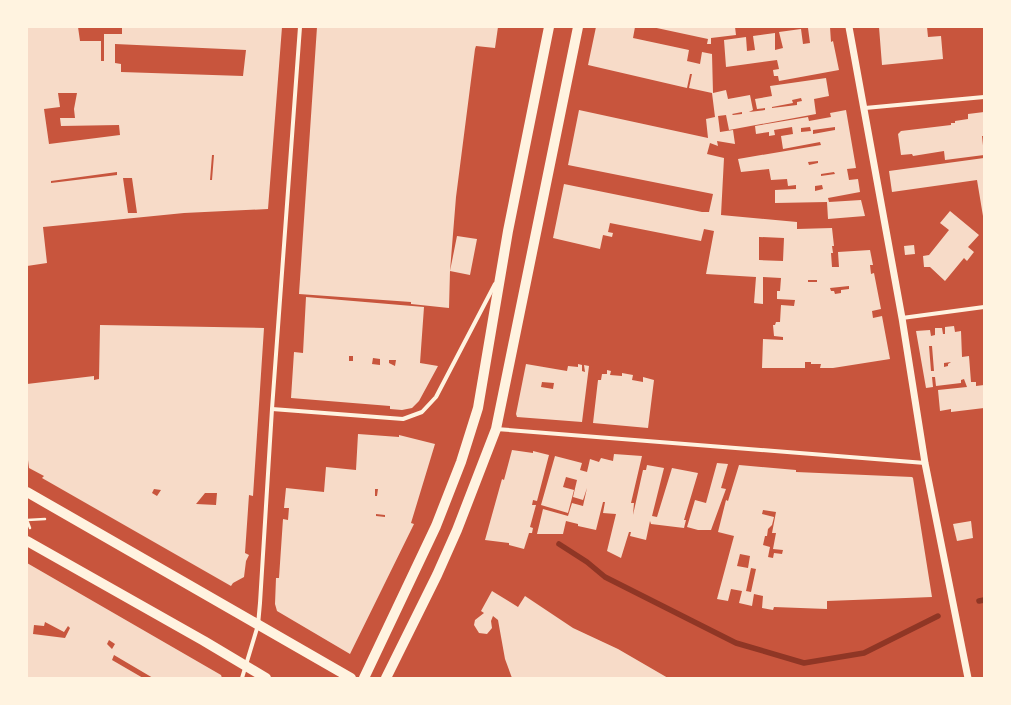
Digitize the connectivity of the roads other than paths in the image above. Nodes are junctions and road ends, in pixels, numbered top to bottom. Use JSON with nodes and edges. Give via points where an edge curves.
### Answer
{"nodes":[{"id":1,"x":300,"y":27,"type":"edge"},
{"id":2,"x":549,"y":27,"type":"edge"},
{"id":3,"x":578,"y":27,"type":"edge"},
{"id":4,"x":849,"y":27,"type":"edge"},
{"id":5,"x":984,"y":97,"type":"edge"},
{"id":6,"x":865,"y":108,"type":"junction"},
{"id":7,"x":503,"y":270,"type":"junction"},
{"id":8,"x":984,"y":308,"type":"edge"},
{"id":9,"x":902,"y":318,"type":"junction"},
{"id":10,"x":272,"y":408,"type":"junction"},
{"id":11,"x":496,"y":429,"type":"junction"},
{"id":12,"x":925,"y":463,"type":"junction"},
{"id":13,"x":27,"y":492,"type":"edge"},
{"id":14,"x":27,"y":541,"type":"edge"},
{"id":15,"x":258,"y":625,"type":"junction"},
{"id":16,"x":245,"y":666,"type":"junction"},
{"id":17,"x":242,"y":678,"type":"edge"},
{"id":18,"x":266,"y":678,"type":"edge"},
{"id":19,"x":350,"y":678,"type":"edge"},
{"id":20,"x":364,"y":678,"type":"edge"},
{"id":21,"x":386,"y":678,"type":"edge"},
{"id":22,"x":968,"y":678,"type":"edge"}],
"edges":[{"from":1,"to":10,"type":"street"},
{"from":2,"to":7,"type":"main road","via":[[508,231]]},
{"from":3,"to":11,"type":"main road"},
{"from":4,"to":6,"type":"street"},
{"from":5,"to":6,"type":"street"},
{"from":6,"to":9,"type":"street"},
{"from":7,"to":10,"type":"street","via":[[436,397],[422,412],[403,419]]},
{"from":7,"to":20,"type":"main road","via":[[478,408],[461,462],[432,533]]},
{"from":8,"to":9,"type":"street"},
{"from":9,"to":12,"type":"street"},
{"from":10,"to":15,"type":"street"},
{"from":11,"to":12,"type":"street"},
{"from":11,"to":21,"type":"main road","via":[[482,469],[437,575]]},
{"from":12,"to":22,"type":"street"},
{"from":13,"to":15,"type":"main road"},
{"from":14,"to":16,"type":"main road"},
{"from":15,"to":16,"type":"street"},
{"from":15,"to":19,"type":"main road"},
{"from":16,"to":17,"type":"street"},
{"from":16,"to":18,"type":"main road"}]}
